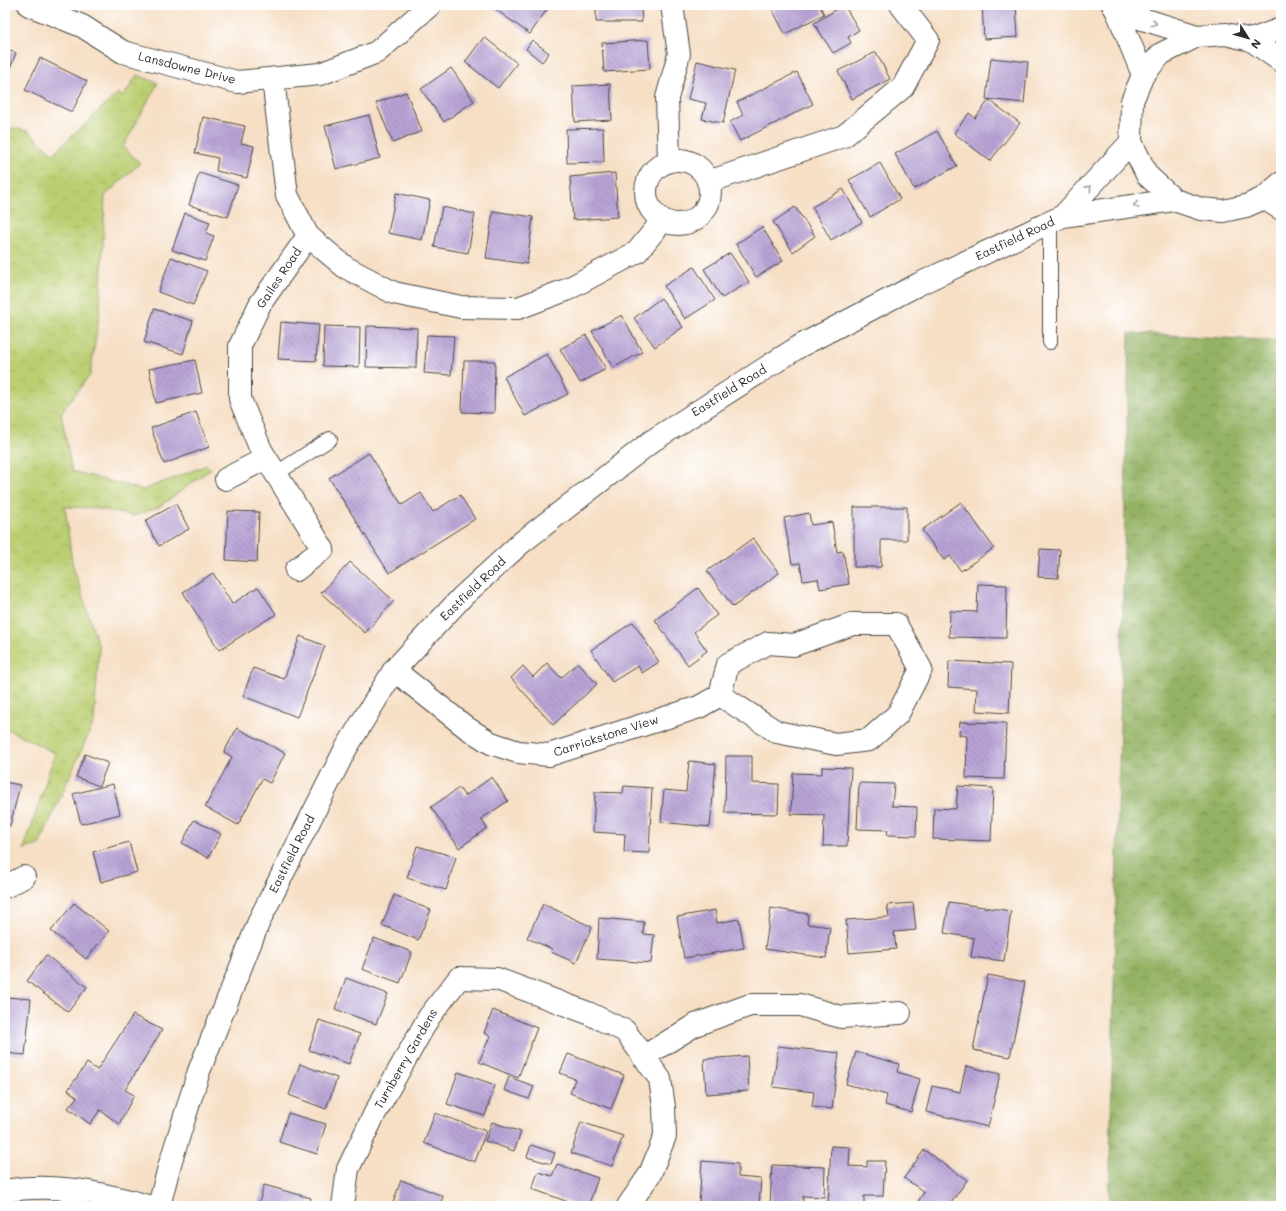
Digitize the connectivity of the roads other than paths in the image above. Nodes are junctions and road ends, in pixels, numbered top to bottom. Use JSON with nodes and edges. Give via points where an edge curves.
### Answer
{"nodes":[{"id":1,"x":430,"y":5,"type":"edge"},
{"id":2,"x":672,"y":5,"type":"edge"},
{"id":3,"x":901,"y":5,"type":"edge"},
{"id":4,"x":35,"y":6,"type":"edge"},
{"id":5,"x":1115,"y":8,"type":"edge"},
{"id":6,"x":1281,"y":29,"type":"edge"},
{"id":7,"x":1197,"y":36,"type":"junction"},
{"id":8,"x":1251,"y":40,"type":"junction"},
{"id":9,"x":1281,"y":61,"type":"edge"},
{"id":10,"x":1143,"y":75,"type":"junction"},
{"id":11,"x":273,"y":79,"type":"junction"},
{"id":12,"x":1131,"y":142,"type":"junction"},
{"id":13,"x":669,"y":161,"type":"junction"},
{"id":14,"x":708,"y":182,"type":"junction"},
{"id":15,"x":1281,"y":183,"type":"edge"},
{"id":16,"x":1174,"y":200,"type":"junction"},
{"id":17,"x":1273,"y":203,"type":"edge"},
{"id":18,"x":663,"y":220,"type":"junction"},
{"id":19,"x":1056,"y":220,"type":"junction"},
{"id":20,"x":308,"y":236,"type":"junction"},
{"id":21,"x":1050,"y":342,"type":"dead end"},
{"id":22,"x":330,"y":439,"type":"dead end"},
{"id":23,"x":272,"y":465,"type":"junction"},
{"id":24,"x":226,"y":479,"type":"dead end"},
{"id":25,"x":296,"y":570,"type":"dead end"},
{"id":26,"x":394,"y":670,"type":"junction"},
{"id":27,"x":720,"y":695,"type":"junction"},
{"id":28,"x":900,"y":1013,"type":"dead end"},
{"id":29,"x":643,"y":1057,"type":"junction"},
{"id":30,"x":5,"y":1192,"type":"edge"},
{"id":31,"x":148,"y":1206,"type":"edge"},
{"id":32,"x":159,"y":1206,"type":"edge"},
{"id":33,"x":343,"y":1206,"type":"edge"},
{"id":34,"x":628,"y":1206,"type":"edge"}],
"edges":[{"from":1,"to":11,"type":"street","name":"Lansdowne Drive","via":[[377,52],[320,74]]},
{"from":2,"to":13,"type":"street","via":[[679,54],[668,98]]},
{"from":3,"to":14,"type":"street","via":[[928,40],[903,87],[844,136]]},
{"from":4,"to":11,"type":"street","name":"Lansdowne Drive","via":[[82,26],[123,52],[237,82]]},
{"from":5,"to":7,"type":"street","one_way":true},
{"from":5,"to":10,"type":"street"},
{"from":6,"to":8,"type":"street"},
{"from":7,"to":8,"type":"street","via":[[1226,34]]},
{"from":7,"to":10,"type":"street","via":[[1161,54]]},
{"from":8,"to":9,"type":"street"},
{"from":10,"to":12,"type":"street","via":[[1132,101]]},
{"from":11,"to":20,"type":"street","via":[[287,195]]},
{"from":12,"to":16,"type":"street","via":[[1147,176]]},
{"from":19,"to":12,"type":"street","name":"Eastfield Road","one_way":true},
{"from":13,"to":14,"type":"street","via":[[680,160],[696,166]]},
{"from":13,"to":18,"type":"street","via":[[657,168],[649,178],[646,189],[650,208]]},
{"from":14,"to":18,"type":"street","via":[[708,204],[697,218],[677,224]]},
{"from":15,"to":17,"type":"street"},
{"from":16,"to":17,"type":"street","via":[[1201,209],[1223,211]]},
{"from":16,"to":19,"type":"street","name":"Eastfield Road","one_way":true},
{"from":18,"to":20,"type":"street","via":[[637,252],[566,290],[518,308],[461,307],[394,293],[345,267]]},
{"from":19,"to":21,"type":"lane"},
{"from":19,"to":26,"type":"street","name":"Eastfield Road","via":[[919,284],[800,346],[652,441],[521,543],[463,596]]},
{"from":20,"to":23,"type":"street","name":"Gailes Road","via":[[260,304],[240,346],[240,399],[261,450]]},
{"from":22,"to":23,"type":"lane"},
{"from":23,"to":24,"type":"street"},
{"from":23,"to":25,"type":"street","name":"Gailes Road","via":[[323,549]]},
{"from":26,"to":27,"type":"street","name":"Carrickstone View","via":[[467,728],[491,743],[518,752],[549,755],[698,707]]},
{"from":26,"to":32,"type":"street","name":"Eastfield Road","via":[[345,750],[260,919],[199,1072]]},
{"from":27,"to":27,"type":"street","via":[[777,732],[836,744],[870,740],[898,714],[921,669],[896,624],[853,624],[794,645],[768,643],[728,664]]},
{"from":28,"to":29,"type":"street","via":[[840,1017],[800,1005],[750,1005],[695,1025]]},
{"from":29,"to":33,"type":"street","name":"Turnberry Gardens","via":[[625,1031],[588,1013],[497,979],[459,978],[429,1017],[375,1113],[348,1169]]},
{"from":29,"to":34,"type":"street","name":"Turnberry Gardens","via":[[660,1079],[665,1136],[650,1174]]},
{"from":30,"to":31,"type":"street","via":[[26,1187],[71,1189]]}]}
